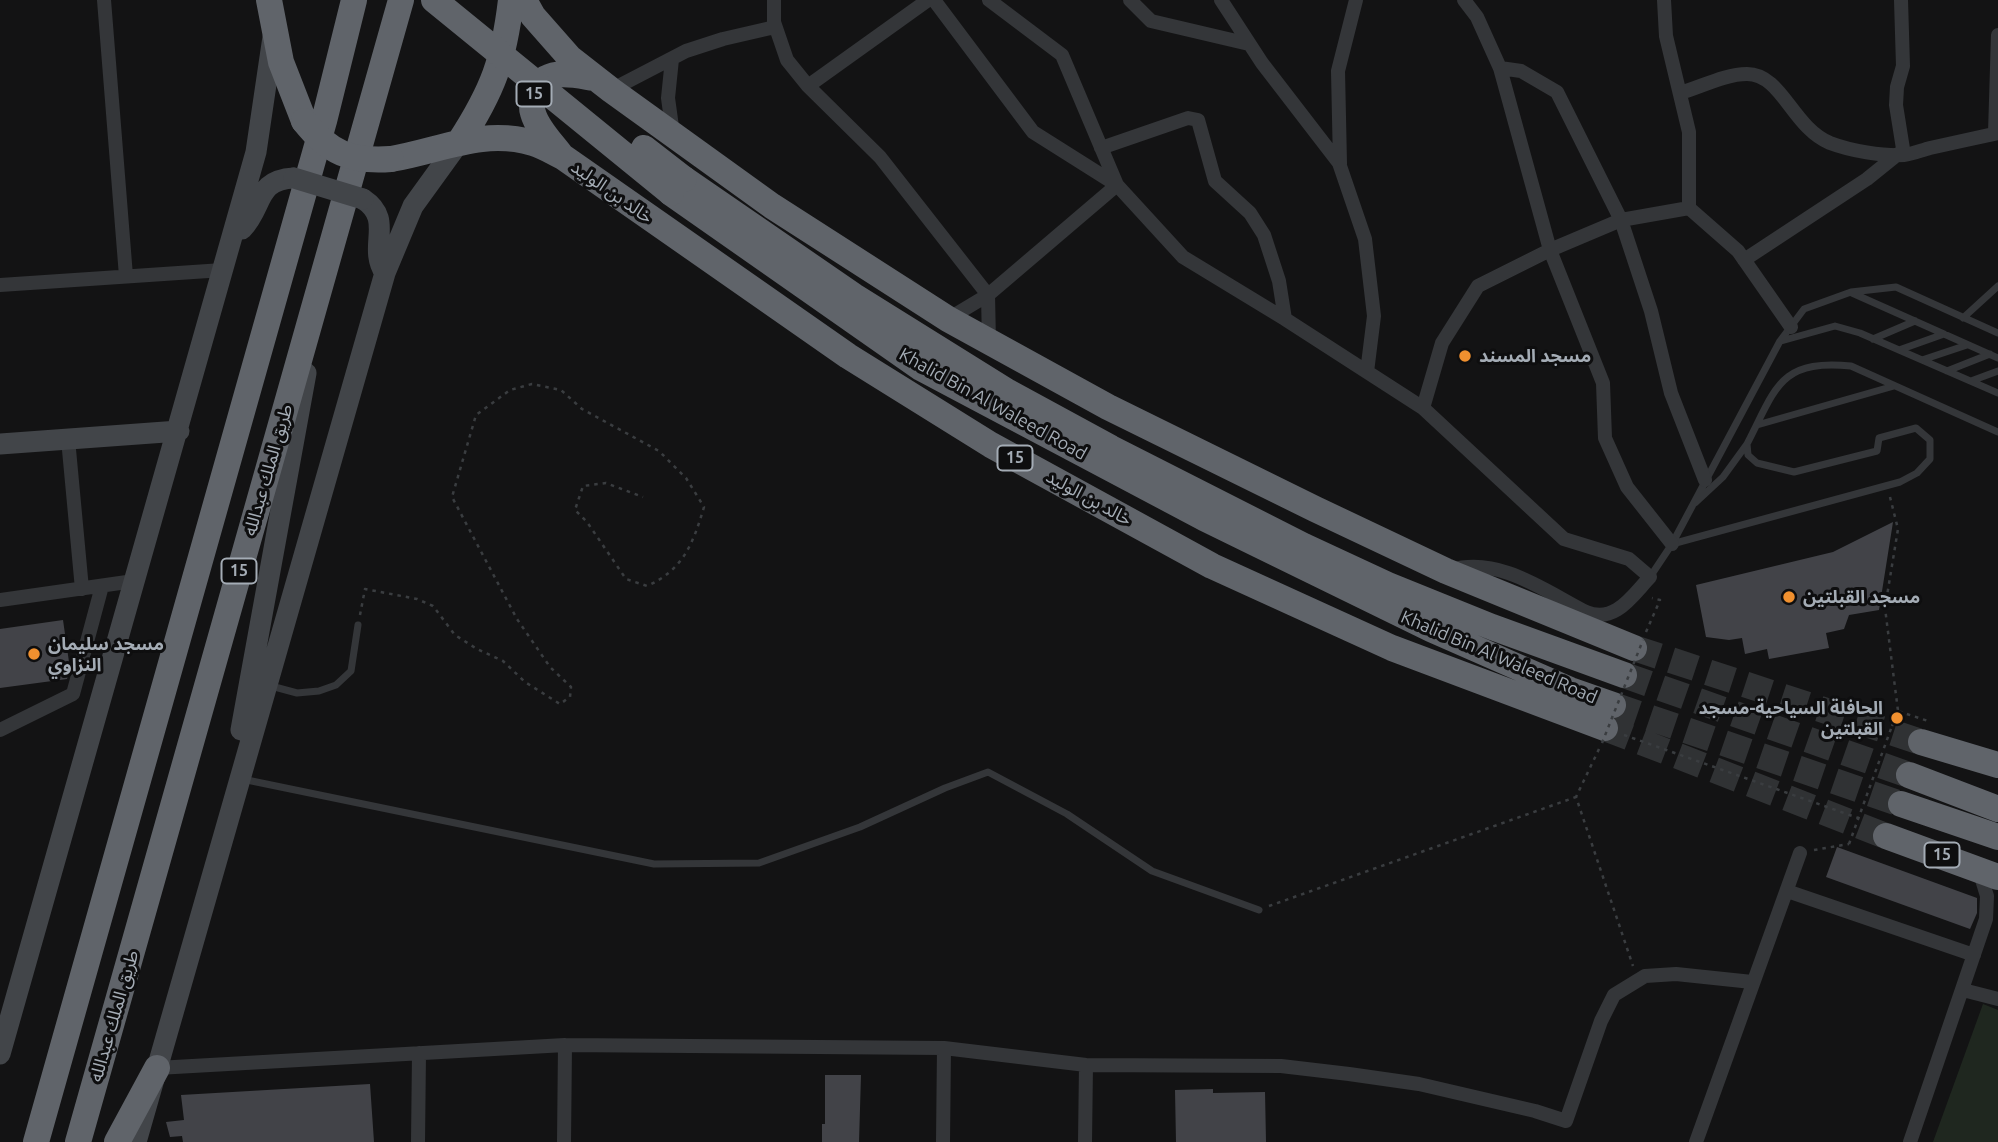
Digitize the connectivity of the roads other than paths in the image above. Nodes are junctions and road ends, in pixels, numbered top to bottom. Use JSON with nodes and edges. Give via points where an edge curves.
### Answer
{"nodes":[{"id":1,"x":104,"y":0,"type":"edge"},
{"id":2,"x":269,"y":0,"type":"edge"},
{"id":3,"x":354,"y":0,"type":"edge"},
{"id":4,"x":401,"y":0,"type":"edge"},
{"id":5,"x":434,"y":0,"type":"edge"},
{"id":6,"x":461,"y":0,"type":"edge"},
{"id":7,"x":511,"y":0,"type":"edge"},
{"id":8,"x":524,"y":0,"type":"edge"},
{"id":9,"x":774,"y":0,"type":"edge"},
{"id":10,"x":928,"y":0,"type":"edge"},
{"id":11,"x":934,"y":0,"type":"edge"},
{"id":12,"x":989,"y":0,"type":"edge"},
{"id":13,"x":1130,"y":0,"type":"edge"},
{"id":14,"x":1221,"y":0,"type":"edge"},
{"id":15,"x":1356,"y":0,"type":"edge"},
{"id":16,"x":1464,"y":0,"type":"edge"},
{"id":17,"x":1664,"y":0,"type":"edge"},
{"id":18,"x":1901,"y":0,"type":"edge"},
{"id":19,"x":775,"y":27,"type":"junction"},
{"id":20,"x":273,"y":32,"type":"junction"},
{"id":21,"x":1998,"y":36,"type":"edge"},
{"id":22,"x":1249,"y":44,"type":"junction"},
{"id":23,"x":672,"y":59,"type":"junction"},
{"id":24,"x":1500,"y":68,"type":"junction"},
{"id":25,"x":603,"y":84,"type":"junction"},
{"id":26,"x":808,"y":86,"type":"junction"},
{"id":27,"x":1680,"y":93,"type":"junction"},
{"id":28,"x":1997,"y":133,"type":"edge"},
{"id":29,"x":673,"y":135,"type":"junction"},
{"id":30,"x":460,"y":141,"type":"junction"},
{"id":31,"x":1101,"y":148,"type":"junction"},
{"id":32,"x":1901,"y":154,"type":"junction"},
{"id":33,"x":563,"y":157,"type":"junction"},
{"id":34,"x":1340,"y":164,"type":"junction"},
{"id":35,"x":677,"y":186,"type":"junction"},
{"id":36,"x":1117,"y":186,"type":"junction"},
{"id":37,"x":1689,"y":208,"type":"junction"},
{"id":38,"x":1621,"y":220,"type":"junction"},
{"id":39,"x":233,"y":237,"type":"junction"},
{"id":40,"x":1550,"y":250,"type":"junction"},
{"id":41,"x":1744,"y":260,"type":"junction"},
{"id":42,"x":223,"y":270,"type":"junction"},
{"id":43,"x":325,"y":270,"type":"junction"},
{"id":44,"x":384,"y":273,"type":"junction"},
{"id":45,"x":126,"y":276,"type":"junction"},
{"id":46,"x":0,"y":285,"type":"edge"},
{"id":47,"x":1998,"y":286,"type":"edge"},
{"id":48,"x":1851,"y":292,"type":"junction"},
{"id":49,"x":988,"y":295,"type":"junction"},
{"id":50,"x":1963,"y":318,"type":"junction"},
{"id":51,"x":948,"y":319,"type":"junction"},
{"id":52,"x":1285,"y":319,"type":"junction"},
{"id":53,"x":1915,"y":321,"type":"junction"},
{"id":54,"x":1791,"y":327,"type":"junction"},
{"id":55,"x":1998,"y":333,"type":"edge"},
{"id":56,"x":1945,"y":334,"type":"junction"},
{"id":57,"x":1873,"y":339,"type":"junction"},
{"id":58,"x":1780,"y":341,"type":"junction"},
{"id":59,"x":989,"y":342,"type":"junction"},
{"id":60,"x":1968,"y":344,"type":"junction"},
{"id":61,"x":1899,"y":350,"type":"junction"},
{"id":62,"x":1994,"y":356,"type":"edge"},
{"id":63,"x":1923,"y":360,"type":"junction"},
{"id":64,"x":1947,"y":371,"type":"junction"},
{"id":65,"x":1998,"y":371,"type":"edge"},
{"id":66,"x":1367,"y":372,"type":"junction"},
{"id":67,"x":1971,"y":381,"type":"junction"},
{"id":68,"x":1895,"y":386,"type":"junction"},
{"id":69,"x":1996,"y":391,"type":"edge"},
{"id":70,"x":1423,"y":408,"type":"junction"},
{"id":71,"x":1757,"y":425,"type":"junction"},
{"id":72,"x":179,"y":431,"type":"junction"},
{"id":73,"x":1998,"y":432,"type":"edge"},
{"id":74,"x":68,"y":439,"type":"junction"},
{"id":75,"x":0,"y":444,"type":"edge"},
{"id":76,"x":1747,"y":444,"type":"junction"},
{"id":77,"x":1705,"y":480,"type":"junction"},
{"id":78,"x":1691,"y":507,"type":"junction"},
{"id":79,"x":1672,"y":544,"type":"junction"},
{"id":80,"x":1446,"y":571,"type":"junction"},
{"id":81,"x":1650,"y":577,"type":"junction"},
{"id":82,"x":134,"y":581,"type":"junction"},
{"id":83,"x":103,"y":586,"type":"junction"},
{"id":84,"x":82,"y":589,"type":"junction"},
{"id":85,"x":0,"y":600,"type":"edge"},
{"id":86,"x":358,"y":625,"type":"road end"},
{"id":87,"x":1638,"y":644,"type":"tunnel mouth"},
{"id":88,"x":1624,"y":675,"type":"tunnel mouth"},
{"id":89,"x":267,"y":685,"type":"junction"},
{"id":90,"x":1606,"y":725,"type":"joint"},
{"id":91,"x":0,"y":730,"type":"edge"},
{"id":92,"x":1921,"y":742,"type":"tunnel mouth"},
{"id":93,"x":1998,"y":765,"type":"edge"},
{"id":94,"x":1909,"y":775,"type":"tunnel mouth"},
{"id":95,"x":241,"y":779,"type":"junction"},
{"id":96,"x":1901,"y":804,"type":"tunnel mouth"},
{"id":97,"x":1998,"y":809,"type":"edge"},
{"id":98,"x":1886,"y":836,"type":"tunnel mouth"},
{"id":99,"x":1998,"y":837,"type":"edge"},
{"id":100,"x":1800,"y":853,"type":"road end"},
{"id":101,"x":219,"y":856,"type":"junction"},
{"id":102,"x":1988,"y":874,"type":"edge"},
{"id":103,"x":1787,"y":891,"type":"junction"},
{"id":104,"x":1259,"y":909,"type":"road end"},
{"id":105,"x":1973,"y":955,"type":"junction"},
{"id":106,"x":1752,"y":982,"type":"junction"},
{"id":107,"x":1963,"y":990,"type":"junction"},
{"id":108,"x":1998,"y":999,"type":"edge"},
{"id":109,"x":565,"y":1045,"type":"junction"},
{"id":110,"x":944,"y":1048,"type":"junction"},
{"id":111,"x":419,"y":1054,"type":"junction"},
{"id":112,"x":0,"y":1055,"type":"edge"},
{"id":113,"x":1086,"y":1065,"type":"junction"},
{"id":114,"x":157,"y":1068,"type":"junction"},
{"id":115,"x":36,"y":1142,"type":"edge"},
{"id":116,"x":78,"y":1142,"type":"edge"},
{"id":117,"x":117,"y":1142,"type":"edge"},
{"id":118,"x":136,"y":1142,"type":"edge"},
{"id":119,"x":418,"y":1142,"type":"edge"},
{"id":120,"x":564,"y":1142,"type":"edge"},
{"id":121,"x":943,"y":1142,"type":"edge"},
{"id":122,"x":1085,"y":1142,"type":"edge"},
{"id":123,"x":1696,"y":1142,"type":"edge"},
{"id":124,"x":1910,"y":1142,"type":"edge"}],
"edges":[{"from":1,"to":45,"type":"street"},
{"from":2,"to":20,"type":"highway","name":"خالد بن الوليد","number":"15"},
{"from":3,"to":115,"type":"highway","number":"15","via":[[321,134]]},
{"from":4,"to":43,"type":"highway","name":"طريق الملك عبدالله","number":"15"},
{"from":5,"to":35,"type":"highway","name":"Khalid Bin Al Waleed Road","bridge":true},
{"from":6,"to":35,"type":"highway","name":"Khalid Bin Al Waleed Road","bridge":true},
{"from":7,"to":30,"type":"highway","number":"15","via":[[497,75]]},
{"from":8,"to":25,"type":"highway","number":"15","via":[[560,48]]},
{"from":9,"to":19,"type":"street"},
{"from":10,"to":26,"type":"street"},
{"from":11,"to":36,"type":"street","via":[[1033,132]]},
{"from":12,"to":31,"type":"street","via":[[1062,55]]},
{"from":13,"to":22,"type":"street","via":[[1151,21]]},
{"from":14,"to":22,"type":"street"},
{"from":15,"to":34,"type":"street","via":[[1338,71]]},
{"from":16,"to":24,"type":"street","via":[[1477,17]]},
{"from":17,"to":27,"type":"street","via":[[1666,36]]},
{"from":18,"to":32,"type":"street","via":[[1903,66],[1896,105]]},
{"from":19,"to":23,"type":"street","via":[[723,39]]},
{"from":19,"to":26,"type":"street","via":[[787,60]]},
{"from":20,"to":30,"type":"highway","name":"خالد بن الوليد","number":"15","bridge":true,"via":[[304,121],[320,141],[366,159],[422,154]]},
{"from":20,"to":39,"type":"main road","via":[[256,152]]},
{"from":21,"to":28,"type":"street"},
{"from":22,"to":34,"type":"street"},
{"from":23,"to":25,"type":"street"},
{"from":23,"to":29,"type":"street","via":[[668,98]]},
{"from":24,"to":38,"type":"street","via":[[1521,71],[1557,92]]},
{"from":24,"to":40,"type":"street"},
{"from":25,"to":29,"type":"highway","number":"15"},
{"from":25,"to":33,"type":"highway","number":"15","via":[[565,73],[547,77],[536,89],[533,114]]},
{"from":26,"to":49,"type":"street","via":[[880,157]]},
{"from":27,"to":32,"type":"street","via":[[1732,76],[1761,76],[1773,83],[1809,131],[1830,143]]},
{"from":27,"to":37,"type":"street","via":[[1689,132]]},
{"from":28,"to":32,"type":"street"},
{"from":29,"to":51,"type":"highway","number":"15","via":[[772,206]]},
{"from":30,"to":33,"type":"highway","name":"خالد بن الوليد","number":"15","via":[[504,137],[535,143]]},
{"from":30,"to":44,"type":"main road","via":[[414,206]]},
{"from":31,"to":36,"type":"street"},
{"from":31,"to":52,"type":"street","via":[[1188,118],[1198,120],[1215,181],[1250,213],[1264,235]]},
{"from":32,"to":41,"type":"street"},
{"from":33,"to":90,"type":"highway","name":"خالد بن الوليد","number":"15","via":[[848,356],[991,445],[1131,522],[1212,566],[1392,648]]},
{"from":34,"to":66,"type":"street","via":[[1365,239],[1374,316]]},
{"from":35,"to":88,"type":"highway","name":"Khalid Bin Al Waleed Road","via":[[1008,392],[1111,447],[1388,584]]},
{"from":35,"to":90,"type":"highway","name":"Khalid Bin Al Waleed Road","via":[[933,374],[1204,518],[1419,624],[1570,690]]},
{"from":36,"to":49,"type":"street"},
{"from":36,"to":52,"type":"street","via":[[1182,257]]},
{"from":37,"to":38,"type":"street"},
{"from":37,"to":41,"type":"street"},
{"from":38,"to":40,"type":"street"},
{"from":38,"to":77,"type":"street","via":[[1651,311],[1671,393]]},
{"from":39,"to":42,"type":"main road"},
{"from":39,"to":44,"type":"main road","bridge":true,"via":[[247,225],[265,188],[294,178],[363,199],[374,208],[380,221],[377,254]]},
{"from":40,"to":70,"type":"street","via":[[1478,286],[1442,343]]},
{"from":40,"to":79,"type":"street","via":[[1603,383],[1605,438],[1627,487]]},
{"from":41,"to":54,"type":"street"},
{"from":42,"to":45,"type":"street"},
{"from":42,"to":72,"type":"main road"},
{"from":43,"to":101,"type":"main road"},
{"from":43,"to":116,"type":"highway","name":"طريق الملك عبدالله","number":"15"},
{"from":44,"to":89,"type":"main road"},
{"from":45,"to":46,"type":"street"},
{"from":47,"to":50,"type":"lane"},
{"from":48,"to":50,"type":"lane","via":[[1896,287]]},
{"from":48,"to":53,"type":"lane"},
{"from":48,"to":54,"type":"lane","via":[[1804,309]]},
{"from":49,"to":51,"type":"street"},
{"from":49,"to":59,"type":"street"},
{"from":50,"to":55,"type":"lane"},
{"from":51,"to":59,"type":"highway","number":"15"},
{"from":52,"to":66,"type":"street"},
{"from":53,"to":56,"type":"lane"},
{"from":53,"to":57,"type":"lane"},
{"from":54,"to":58,"type":"lane"},
{"from":56,"to":60,"type":"lane"},
{"from":56,"to":61,"type":"lane"},
{"from":57,"to":58,"type":"lane","via":[[1835,326]]},
{"from":57,"to":61,"type":"lane"},
{"from":58,"to":77,"type":"lane"},
{"from":59,"to":80,"type":"highway","number":"15","via":[[1108,407]]},
{"from":60,"to":62,"type":"lane"},
{"from":60,"to":63,"type":"lane"},
{"from":61,"to":63,"type":"lane"},
{"from":62,"to":64,"type":"lane"},
{"from":63,"to":64,"type":"lane"},
{"from":64,"to":67,"type":"lane"},
{"from":65,"to":67,"type":"lane"},
{"from":66,"to":70,"type":"street"},
{"from":67,"to":69,"type":"lane"},
{"from":68,"to":71,"type":"lane"},
{"from":68,"to":71,"type":"lane","via":[[1851,366],[1804,368],[1780,382]]},
{"from":68,"to":73,"type":"lane"},
{"from":70,"to":81,"type":"street","via":[[1564,539],[1629,559]]},
{"from":71,"to":76,"type":"lane"},
{"from":72,"to":74,"type":"main road"},
{"from":72,"to":82,"type":"main road"},
{"from":74,"to":75,"type":"main road"},
{"from":74,"to":84,"type":"street"},
{"from":76,"to":78,"type":"lane","via":[[1723,477]]},
{"from":76,"to":79,"type":"lane","via":[[1748,455],[1757,463],[1794,472],[1877,451],[1879,438],[1916,428],[1930,440],[1930,458],[1917,473],[1888,486]]},
{"from":77,"to":78,"type":"lane"},
{"from":78,"to":79,"type":"lane"},
{"from":79,"to":81,"type":"lane"},
{"from":80,"to":81,"type":"street","via":[[1480,566],[1502,570],[1599,615],[1620,609]]},
{"from":80,"to":87,"type":"highway","number":"15"},
{"from":82,"to":83,"type":"street"},
{"from":82,"to":112,"type":"main road"},
{"from":83,"to":84,"type":"street"},
{"from":83,"to":91,"type":"street","via":[[73,694]]},
{"from":84,"to":85,"type":"street"},
{"from":86,"to":89,"type":"lane","via":[[351,671],[336,685],[297,694]]},
{"from":89,"to":95,"type":"main road"},
{"from":92,"to":93,"type":"highway"},
{"from":94,"to":97,"type":"highway"},
{"from":95,"to":101,"type":"main road"},
{"from":95,"to":104,"type":"lane","via":[[654,864],[693,864],[759,863],[860,827],[988,772],[1066,814],[1152,871]]},
{"from":96,"to":99,"type":"highway"},
{"from":98,"to":102,"type":"highway","number":"15"},
{"from":100,"to":103,"type":"street"},
{"from":101,"to":114,"type":"main road"},
{"from":102,"to":105,"type":"street","via":[[1984,883],[1987,909]]},
{"from":103,"to":105,"type":"street"},
{"from":103,"to":106,"type":"street"},
{"from":105,"to":107,"type":"street"},
{"from":106,"to":113,"type":"street","via":[[1645,975],[1614,995],[1566,1121],[1419,1084],[1281,1066]]},
{"from":106,"to":123,"type":"street"},
{"from":107,"to":108,"type":"street"},
{"from":107,"to":124,"type":"street"},
{"from":109,"to":110,"type":"street"},
{"from":109,"to":111,"type":"street"},
{"from":109,"to":120,"type":"street"},
{"from":110,"to":113,"type":"street"},
{"from":110,"to":121,"type":"street"},
{"from":111,"to":114,"type":"street"},
{"from":111,"to":119,"type":"street"},
{"from":113,"to":122,"type":"street"},
{"from":114,"to":117,"type":"highway"},
{"from":114,"to":118,"type":"main road"}]}
